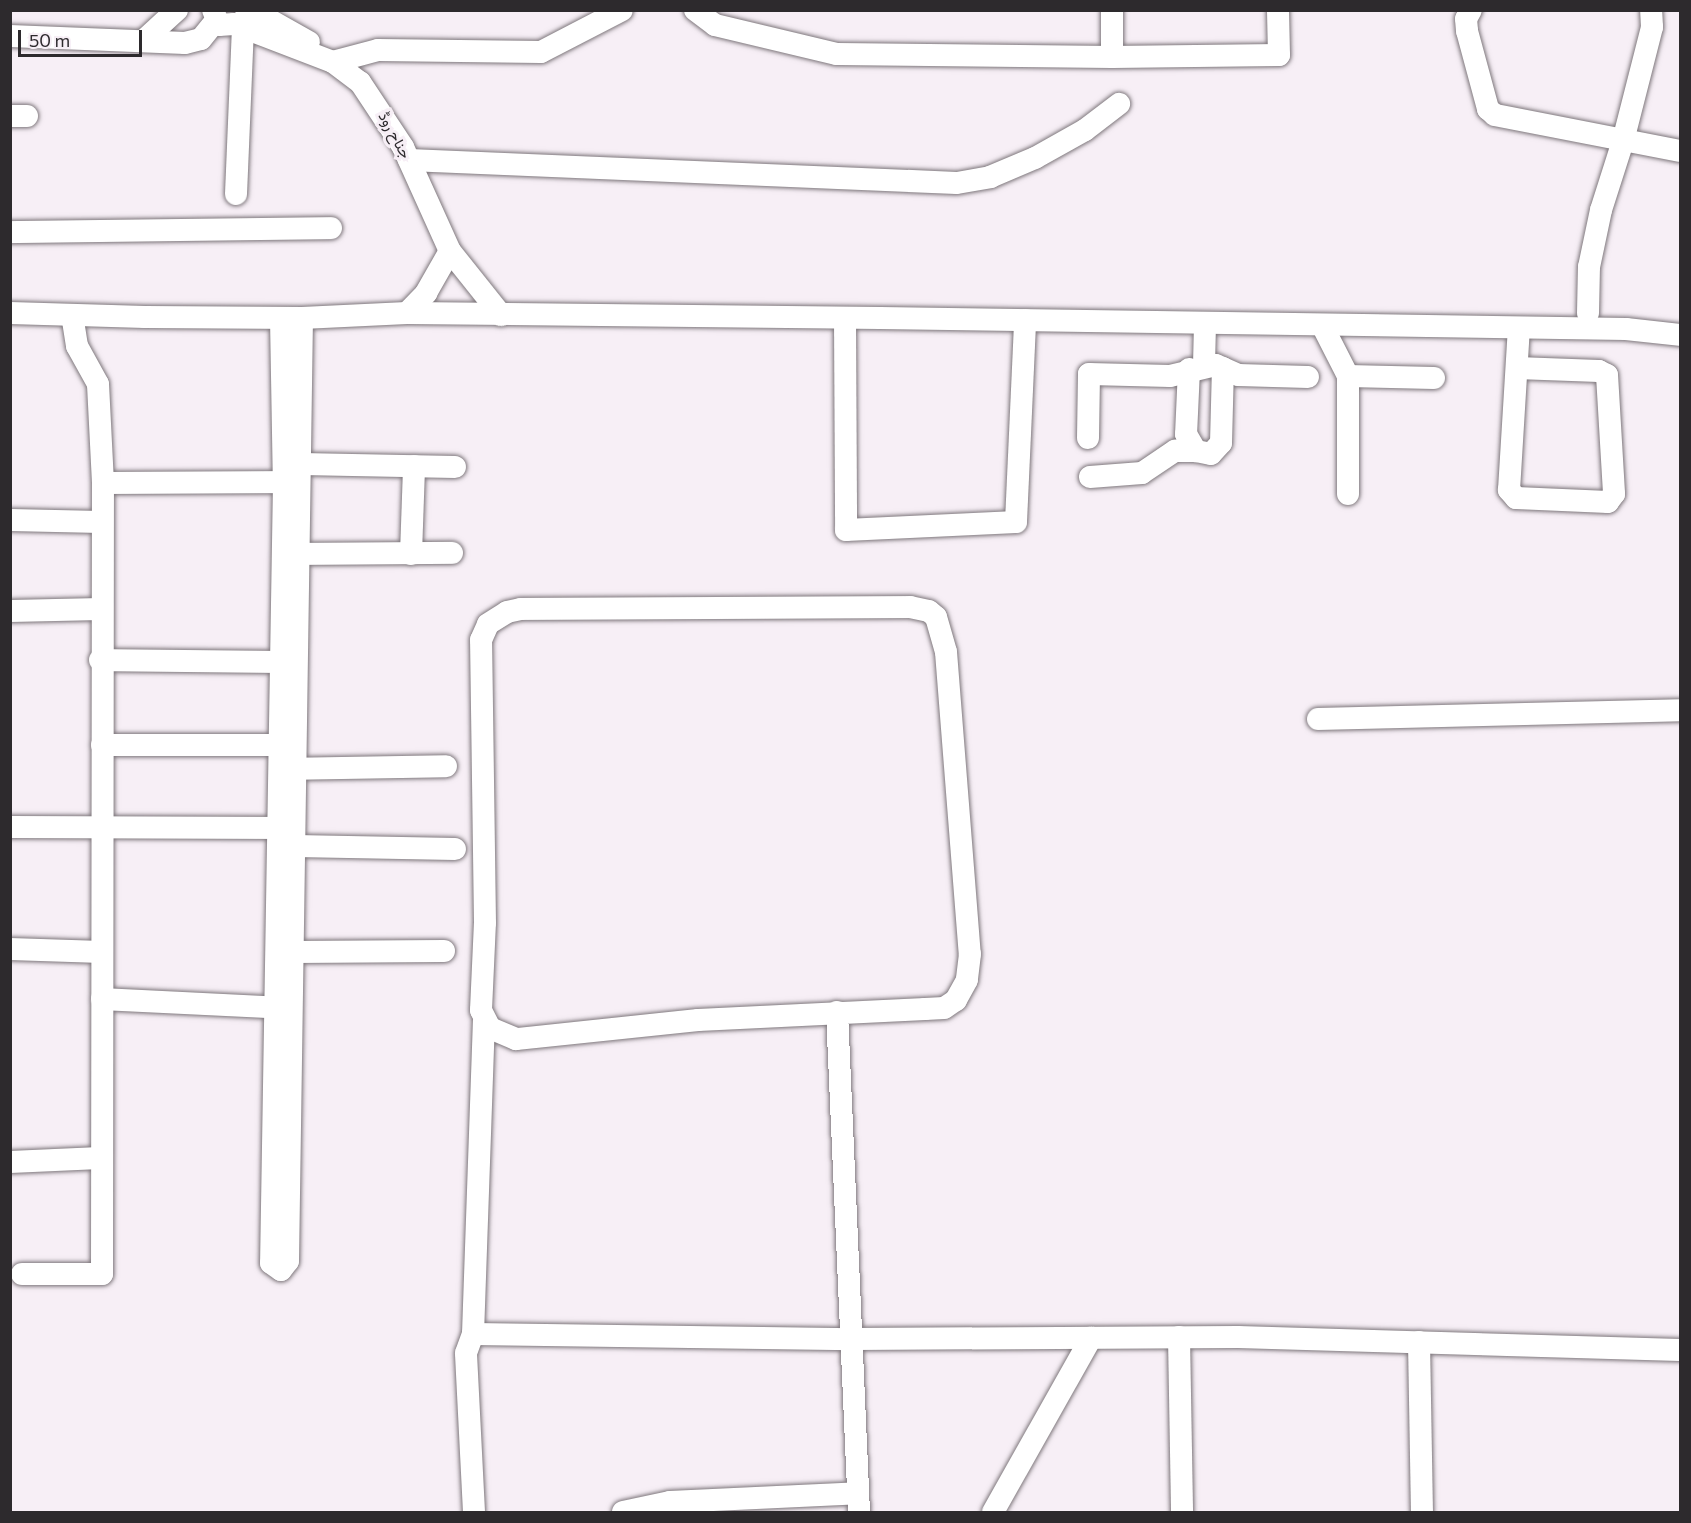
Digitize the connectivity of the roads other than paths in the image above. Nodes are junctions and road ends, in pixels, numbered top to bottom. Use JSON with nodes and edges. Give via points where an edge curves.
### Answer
{"nodes":[{"id":1,"x":177,"y":10,"type":"edge"},
{"id":2,"x":622,"y":10,"type":"edge"},
{"id":3,"x":695,"y":10,"type":"edge"},
{"id":4,"x":1112,"y":10,"type":"edge"},
{"id":5,"x":1278,"y":10,"type":"edge"},
{"id":6,"x":1471,"y":10,"type":"edge"},
{"id":7,"x":1651,"y":10,"type":"edge"},
{"id":8,"x":232,"y":18,"type":"edge"},
{"id":9,"x":10,"y":36,"type":"edge"},
{"id":10,"x":143,"y":41,"type":"junction"},
{"id":11,"x":1112,"y":57,"type":"junction"},
{"id":12,"x":333,"y":62,"type":"junction"},
{"id":13,"x":1119,"y":104,"type":"dead end"},
{"id":14,"x":1623,"y":141,"type":"junction"},
{"id":15,"x":1680,"y":151,"type":"edge"},
{"id":16,"x":410,"y":160,"type":"junction"},
{"id":17,"x":236,"y":194,"type":"dead end"},
{"id":18,"x":331,"y":228,"type":"dead end"},
{"id":19,"x":10,"y":232,"type":"edge"},
{"id":20,"x":450,"y":251,"type":"junction"},
{"id":21,"x":10,"y":313,"type":"edge"},
{"id":22,"x":407,"y":313,"type":"junction"},
{"id":23,"x":1588,"y":313,"type":"dead end"},
{"id":24,"x":72,"y":315,"type":"junction"},
{"id":25,"x":501,"y":315,"type":"junction"},
{"id":26,"x":292,"y":318,"type":"junction"},
{"id":27,"x":845,"y":318,"type":"junction"},
{"id":28,"x":1025,"y":320,"type":"junction"},
{"id":29,"x":1204,"y":323,"type":"junction"},
{"id":30,"x":1322,"y":325,"type":"junction"},
{"id":31,"x":1519,"y":328,"type":"junction"},
{"id":32,"x":1680,"y":336,"type":"edge"},
{"id":33,"x":1205,"y":368,"type":"junction"},
{"id":34,"x":1517,"y":368,"type":"junction"},
{"id":35,"x":1348,"y":376,"type":"junction"},
{"id":36,"x":1308,"y":377,"type":"dead end"},
{"id":37,"x":1434,"y":378,"type":"dead end"},
{"id":38,"x":1088,"y":438,"type":"dead end"},
{"id":39,"x":1196,"y":451,"type":"junction"},
{"id":40,"x":414,"y":466,"type":"junction"},
{"id":41,"x":455,"y":467,"type":"dead end"},
{"id":42,"x":295,"y":476,"type":"junction"},
{"id":43,"x":1090,"y":477,"type":"dead end"},
{"id":44,"x":103,"y":483,"type":"junction"},
{"id":45,"x":1348,"y":494,"type":"dead end"},
{"id":46,"x":10,"y":520,"type":"edge"},
{"id":47,"x":101,"y":522,"type":"junction"},
{"id":48,"x":300,"y":554,"type":"junction"},
{"id":49,"x":411,"y":554,"type":"junction"},
{"id":50,"x":452,"y":554,"type":"dead end"},
{"id":51,"x":101,"y":609,"type":"junction"},
{"id":52,"x":10,"y":611,"type":"edge"},
{"id":53,"x":100,"y":660,"type":"junction"},
{"id":54,"x":290,"y":661,"type":"junction"},
{"id":55,"x":1680,"y":710,"type":"edge"},
{"id":56,"x":1318,"y":719,"type":"dead end"},
{"id":57,"x":102,"y":745,"type":"junction"},
{"id":58,"x":288,"y":745,"type":"junction"},
{"id":59,"x":446,"y":766,"type":"dead end"},
{"id":60,"x":287,"y":769,"type":"junction"},
{"id":61,"x":103,"y":825,"type":"junction"},
{"id":62,"x":10,"y":827,"type":"edge"},
{"id":63,"x":289,"y":834,"type":"junction"},
{"id":64,"x":455,"y":849,"type":"dead end"},
{"id":65,"x":10,"y":949,"type":"edge"},
{"id":66,"x":444,"y":951,"type":"dead end"},
{"id":67,"x":102,"y":952,"type":"junction"},
{"id":68,"x":294,"y":952,"type":"junction"},
{"id":69,"x":102,"y":999,"type":"junction"},
{"id":70,"x":284,"y":1006,"type":"junction"},
{"id":71,"x":837,"y":1012,"type":"junction"},
{"id":72,"x":484,"y":1021,"type":"junction"},
{"id":73,"x":100,"y":1158,"type":"junction"},
{"id":74,"x":10,"y":1162,"type":"edge"},
{"id":75,"x":22,"y":1274,"type":"dead end"},
{"id":76,"x":473,"y":1334,"type":"junction"},
{"id":77,"x":1179,"y":1337,"type":"junction"},
{"id":78,"x":1091,"y":1338,"type":"junction"},
{"id":79,"x":853,"y":1339,"type":"junction"},
{"id":80,"x":1419,"y":1342,"type":"junction"},
{"id":81,"x":1680,"y":1350,"type":"edge"},
{"id":82,"x":859,"y":1503,"type":"edge"},
{"id":83,"x":474,"y":1512,"type":"edge"},
{"id":84,"x":623,"y":1512,"type":"edge"},
{"id":85,"x":993,"y":1512,"type":"edge"},
{"id":86,"x":1182,"y":1512,"type":"edge"},
{"id":87,"x":1422,"y":1512,"type":"edge"}],
"edges":[{"from":1,"to":10,"type":"street"},
{"from":2,"to":12,"type":"street","via":[[541,52],[378,50]]},
{"from":3,"to":11,"type":"street","via":[[715,26],[837,54]]},
{"from":4,"to":11,"type":"street"},
{"from":5,"to":11,"type":"street","via":[[1279,55]]},
{"from":6,"to":14,"type":"street","via":[[1466,19],[1467,31],[1488,109],[1495,115]]},
{"from":7,"to":14,"type":"street","via":[[1652,27]]},
{"from":8,"to":10,"type":"street","via":[[201,39]]},
{"from":8,"to":12,"type":"street","name":"جناح روڈ","via":[[302,38]]},
{"from":8,"to":17,"type":"street"},
{"from":9,"to":10,"type":"street"},
{"from":12,"to":16,"type":"street","name":"جناح روڈ","via":[[360,82],[382,109]]},
{"from":13,"to":16,"type":"street","via":[[1085,130],[1035,158],[990,177],[957,183]]},
{"from":14,"to":15,"type":"street"},
{"from":14,"to":23,"type":"street","via":[[1601,210],[1589,267]]},
{"from":16,"to":20,"type":"street","name":"جناح روڈ"},
{"from":18,"to":19,"type":"street"},
{"from":20,"to":22,"type":"street","via":[[426,293]]},
{"from":20,"to":25,"type":"street","name":"جناح روڈ"},
{"from":21,"to":24,"type":"street"},
{"from":22,"to":25,"type":"street"},
{"from":22,"to":26,"type":"street"},
{"from":24,"to":26,"type":"street"},
{"from":24,"to":44,"type":"street","via":[[77,346],[98,384]]},
{"from":25,"to":27,"type":"street"},
{"from":26,"to":42,"type":"street"},
{"from":27,"to":28,"type":"street"},
{"from":27,"to":28,"type":"street","via":[[846,530],[1016,522]]},
{"from":28,"to":29,"type":"street"},
{"from":29,"to":30,"type":"street"},
{"from":29,"to":33,"type":"street"},
{"from":30,"to":31,"type":"street"},
{"from":30,"to":35,"type":"street"},
{"from":31,"to":32,"type":"street","via":[[1626,329]]},
{"from":31,"to":34,"type":"street"},
{"from":33,"to":36,"type":"street","via":[[1238,375]]},
{"from":33,"to":38,"type":"street","via":[[1170,376],[1089,374]]},
{"from":33,"to":39,"type":"street","via":[[1185,427],[1189,445]]},
{"from":33,"to":39,"type":"street","via":[[1221,443],[1211,454]]},
{"from":34,"to":34,"type":"street","via":[[1509,490],[1512,496],[1608,502],[1614,494],[1607,375],[1599,371]]},
{"from":35,"to":37,"type":"street"},
{"from":35,"to":45,"type":"street"},
{"from":39,"to":43,"type":"street","via":[[1174,451],[1142,473]]},
{"from":40,"to":41,"type":"street"},
{"from":40,"to":42,"type":"street"},
{"from":40,"to":49,"type":"street"},
{"from":42,"to":44,"type":"street"},
{"from":42,"to":48,"type":"street"},
{"from":42,"to":54,"type":"street"},
{"from":44,"to":47,"type":"street"},
{"from":46,"to":47,"type":"street"},
{"from":47,"to":51,"type":"street"},
{"from":48,"to":49,"type":"street"},
{"from":48,"to":54,"type":"street"},
{"from":49,"to":50,"type":"street"},
{"from":51,"to":52,"type":"street"},
{"from":51,"to":53,"type":"street"},
{"from":53,"to":54,"type":"street"},
{"from":53,"to":57,"type":"street"},
{"from":54,"to":58,"type":"street"},
{"from":55,"to":56,"type":"street"},
{"from":57,"to":58,"type":"street"},
{"from":57,"to":61,"type":"street"},
{"from":58,"to":60,"type":"street"},
{"from":59,"to":60,"type":"street"},
{"from":60,"to":63,"type":"street"},
{"from":61,"to":62,"type":"street"},
{"from":61,"to":63,"type":"street"},
{"from":61,"to":67,"type":"street"},
{"from":63,"to":64,"type":"street"},
{"from":63,"to":68,"type":"street"},
{"from":63,"to":70,"type":"street"},
{"from":65,"to":67,"type":"street"},
{"from":66,"to":68,"type":"street"},
{"from":67,"to":69,"type":"street"},
{"from":68,"to":70,"type":"street"},
{"from":69,"to":70,"type":"street"},
{"from":69,"to":73,"type":"street"},
{"from":70,"to":70,"type":"street","via":[[288,1261],[281,1269],[271,1263]]},
{"from":71,"to":72,"type":"street","via":[[698,1020],[516,1040],[497,1033]]},
{"from":71,"to":72,"type":"street","via":[[944,1008],[956,1000],[967,980],[970,954],[946,652],[940,624],[929,611],[910,607],[521,609],[507,612],[488,624],[481,648]]},
{"from":71,"to":79,"type":"street"},
{"from":72,"to":76,"type":"street"},
{"from":73,"to":74,"type":"street"},
{"from":73,"to":75,"type":"street","via":[[102,1274]]},
{"from":76,"to":79,"type":"street"},
{"from":76,"to":83,"type":"street","via":[[466,1353]]},
{"from":77,"to":78,"type":"street"},
{"from":77,"to":80,"type":"street"},
{"from":77,"to":86,"type":"street"},
{"from":78,"to":79,"type":"street"},
{"from":78,"to":85,"type":"street"},
{"from":79,"to":82,"type":"street"},
{"from":80,"to":81,"type":"street"},
{"from":80,"to":87,"type":"street"},
{"from":82,"to":84,"type":"street","via":[[669,1502]]}]}
